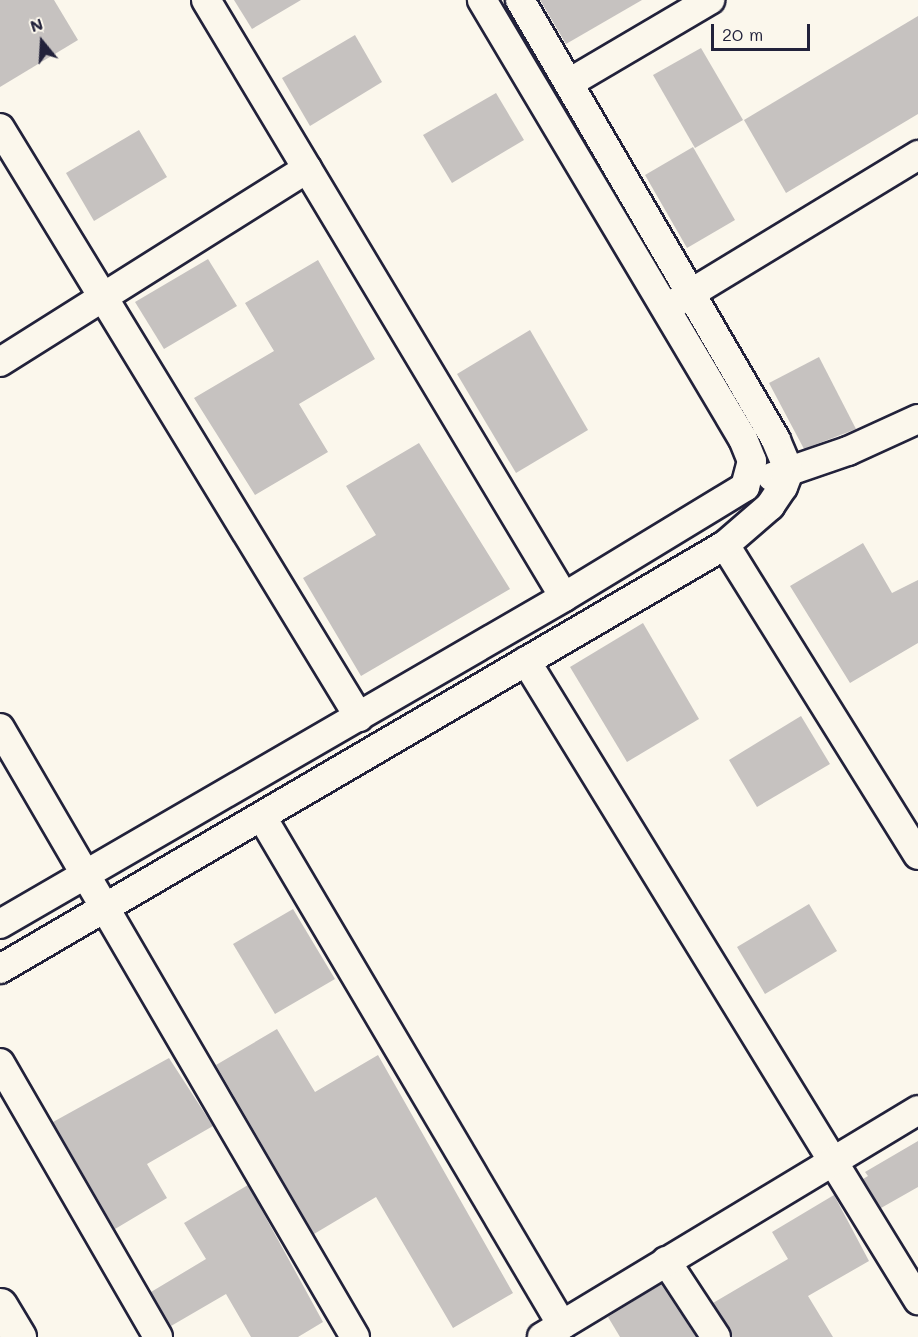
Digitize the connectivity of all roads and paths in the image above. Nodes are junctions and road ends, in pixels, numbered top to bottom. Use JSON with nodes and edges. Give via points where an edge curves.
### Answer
{"nodes":[{"id":1,"x":206,"y":0,"type":"edge"},
{"id":2,"x":482,"y":0,"type":"edge"},
{"id":3,"x":520,"y":0,"type":"edge"},
{"id":4,"x":710,"y":0,"type":"edge"},
{"id":5,"x":569,"y":83,"type":"junction"},
{"id":6,"x":0,"y":128,"type":"edge"},
{"id":7,"x":918,"y":155,"type":"edge"},
{"id":8,"x":307,"y":169,"type":"junction"},
{"id":9,"x":690,"y":292,"type":"junction"},
{"id":10,"x":102,"y":298,"type":"junction"},
{"id":11,"x":666,"y":310,"type":"junction"},
{"id":12,"x":0,"y":362,"type":"edge"},
{"id":13,"x":918,"y":419,"type":"edge"},
{"id":14,"x":789,"y":471,"type":"junction"},
{"id":15,"x":745,"y":487,"type":"junction"},
{"id":16,"x":725,"y":545,"type":"junction"},
{"id":17,"x":564,"y":597,"type":"junction"},
{"id":18,"x":526,"y":661,"type":"junction"},
{"id":19,"x":359,"y":717,"type":"junction"},
{"id":20,"x":0,"y":728,"type":"edge"},
{"id":21,"x":262,"y":817,"type":"junction"},
{"id":22,"x":918,"y":855,"type":"edge"},
{"id":23,"x":85,"y":874,"type":"junction"},
{"id":24,"x":105,"y":910,"type":"junction"},
{"id":25,"x":0,"y":924,"type":"edge"},
{"id":26,"x":0,"y":969,"type":"edge"},
{"id":27,"x":0,"y":1063,"type":"edge"},
{"id":28,"x":918,"y":1110,"type":"edge"},
{"id":29,"x":832,"y":1161,"type":"junction"},
{"id":30,"x":666,"y":1261,"type":"junction"},
{"id":31,"x":918,"y":1300,"type":"edge"},
{"id":32,"x":0,"y":1305,"type":"edge"},
{"id":33,"x":552,"y":1331,"type":"edge"},
{"id":34,"x":19,"y":1337,"type":"edge"},
{"id":35,"x":158,"y":1337,"type":"edge"},
{"id":36,"x":355,"y":1337,"type":"edge"},
{"id":37,"x":716,"y":1337,"type":"edge"}],
"edges":[{"from":1,"to":8,"type":"street"},
{"from":2,"to":11,"type":"street"},
{"from":3,"to":5,"type":"street"},
{"from":4,"to":5,"type":"street"},
{"from":5,"to":9,"type":"street"},
{"from":6,"to":10,"type":"street"},
{"from":7,"to":9,"type":"street"},
{"from":8,"to":10,"type":"street"},
{"from":8,"to":17,"type":"street"},
{"from":9,"to":11,"type":"street"},
{"from":9,"to":14,"type":"street","via":[[776,440]]},
{"from":10,"to":12,"type":"street"},
{"from":10,"to":19,"type":"street"},
{"from":11,"to":15,"type":"street","via":[[743,438],[752,461]]},
{"from":13,"to":14,"type":"street","via":[[848,451]]},
{"from":14,"to":15,"type":"street"},
{"from":14,"to":16,"type":"street","via":[[770,506]]},
{"from":15,"to":17,"type":"street"},
{"from":16,"to":18,"type":"street"},
{"from":16,"to":22,"type":"street"},
{"from":17,"to":19,"type":"street","via":[[498,632]]},
{"from":18,"to":21,"type":"street"},
{"from":18,"to":29,"type":"street"},
{"from":19,"to":23,"type":"street"},
{"from":20,"to":23,"type":"street"},
{"from":21,"to":24,"type":"street"},
{"from":21,"to":33,"type":"street"},
{"from":23,"to":24,"type":"street"},
{"from":23,"to":25,"type":"street"},
{"from":24,"to":26,"type":"street"},
{"from":24,"to":36,"type":"street"},
{"from":27,"to":35,"type":"street"},
{"from":28,"to":29,"type":"street"},
{"from":29,"to":30,"type":"street"},
{"from":29,"to":31,"type":"street"},
{"from":30,"to":33,"type":"street"},
{"from":30,"to":37,"type":"street"},
{"from":32,"to":34,"type":"main road"}]}
